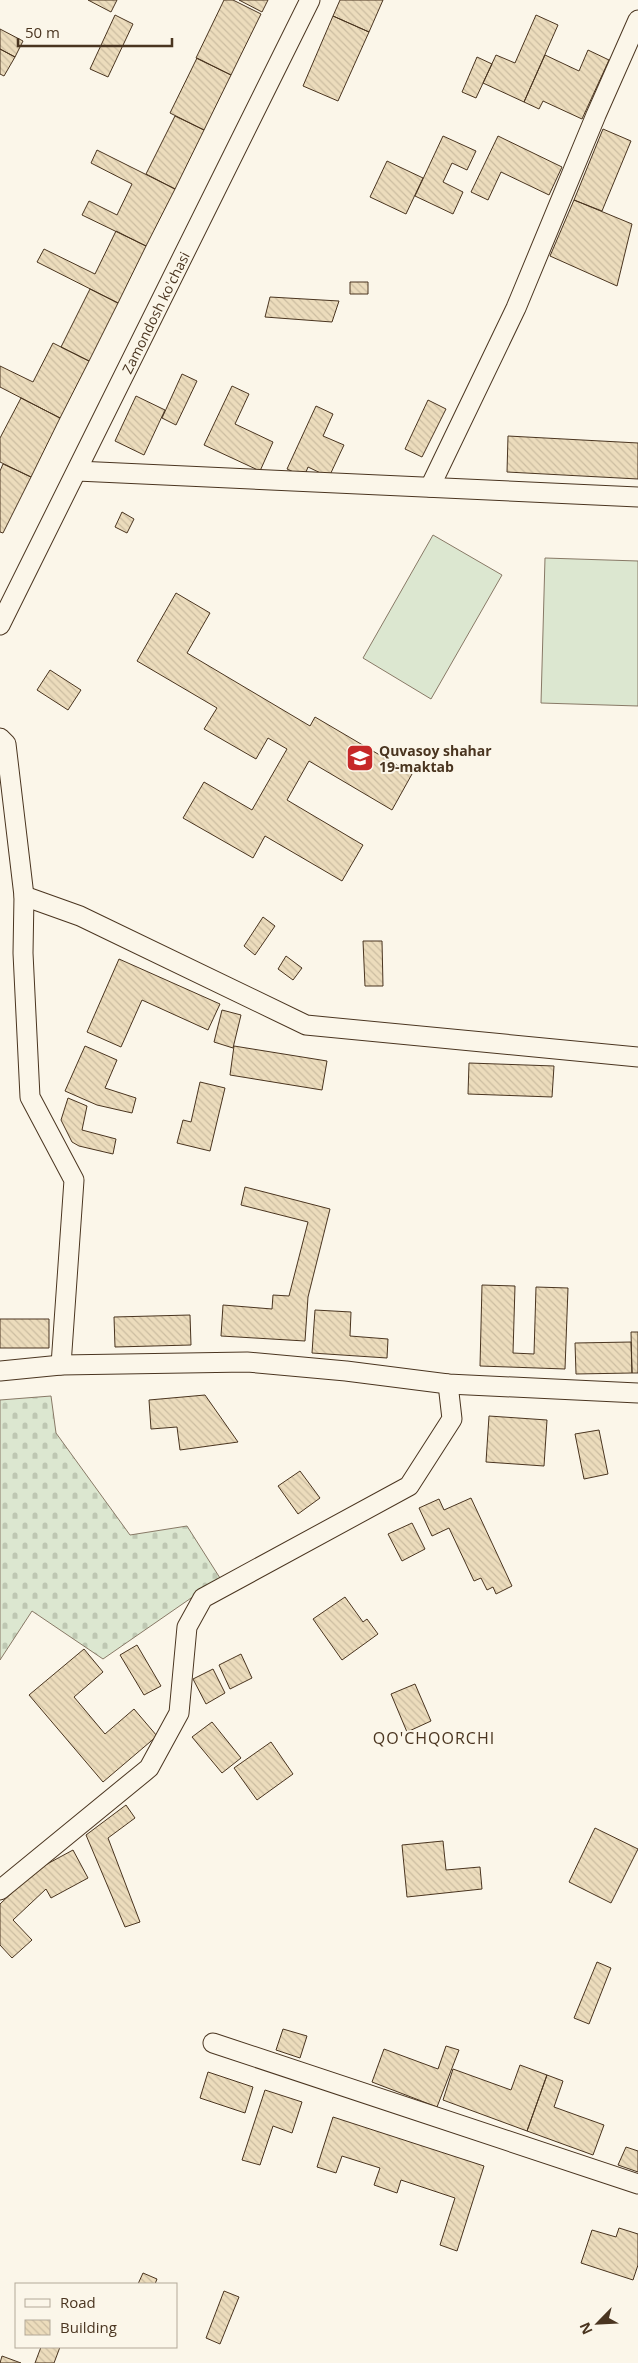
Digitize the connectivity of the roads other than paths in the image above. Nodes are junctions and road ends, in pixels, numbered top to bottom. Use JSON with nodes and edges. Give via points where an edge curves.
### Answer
{"nodes":[{"id":1,"x":310,"y":0,"type":"edge"},
{"id":2,"x":638,"y":20,"type":"edge"},
{"id":3,"x":77,"y":471,"type":"junction"},
{"id":4,"x":430,"y":487,"type":"junction"},
{"id":5,"x":638,"y":498,"type":"edge"},
{"id":6,"x":0,"y":625,"type":"edge"},
{"id":7,"x":0,"y":738,"type":"edge"},
{"id":8,"x":24,"y":896,"type":"junction"},
{"id":9,"x":638,"y":1057,"type":"edge"},
{"id":10,"x":61,"y":1365,"type":"junction"},
{"id":11,"x":0,"y":1371,"type":"edge"},
{"id":12,"x":448,"y":1384,"type":"junction"},
{"id":13,"x":638,"y":1393,"type":"edge"},
{"id":14,"x":0,"y":1890,"type":"edge"},
{"id":15,"x":213,"y":2043,"type":"dead end"},
{"id":16,"x":638,"y":2184,"type":"edge"}],
"edges":[{"from":1,"to":3,"type":"street","name":"Zamondosh ko'chasi"},
{"from":2,"to":4,"type":"street","via":[[516,308]]},
{"from":3,"to":4,"type":"street"},
{"from":3,"to":6,"type":"street","name":"Zamondosh ko'chasi"},
{"from":4,"to":5,"type":"street"},
{"from":7,"to":8,"type":"street","via":[[6,744]]},
{"from":8,"to":9,"type":"street","via":[[80,916],[306,1025]]},
{"from":8,"to":10,"type":"street","via":[[23,953],[30,1097],[74,1180]]},
{"from":10,"to":11,"type":"street"},
{"from":10,"to":12,"type":"street","via":[[247,1362]]},
{"from":12,"to":13,"type":"street"},
{"from":12,"to":14,"type":"street","via":[[452,1419],[409,1486],[203,1598],[187,1628],[179,1713],[149,1768]]},
{"from":15,"to":16,"type":"street"}]}
